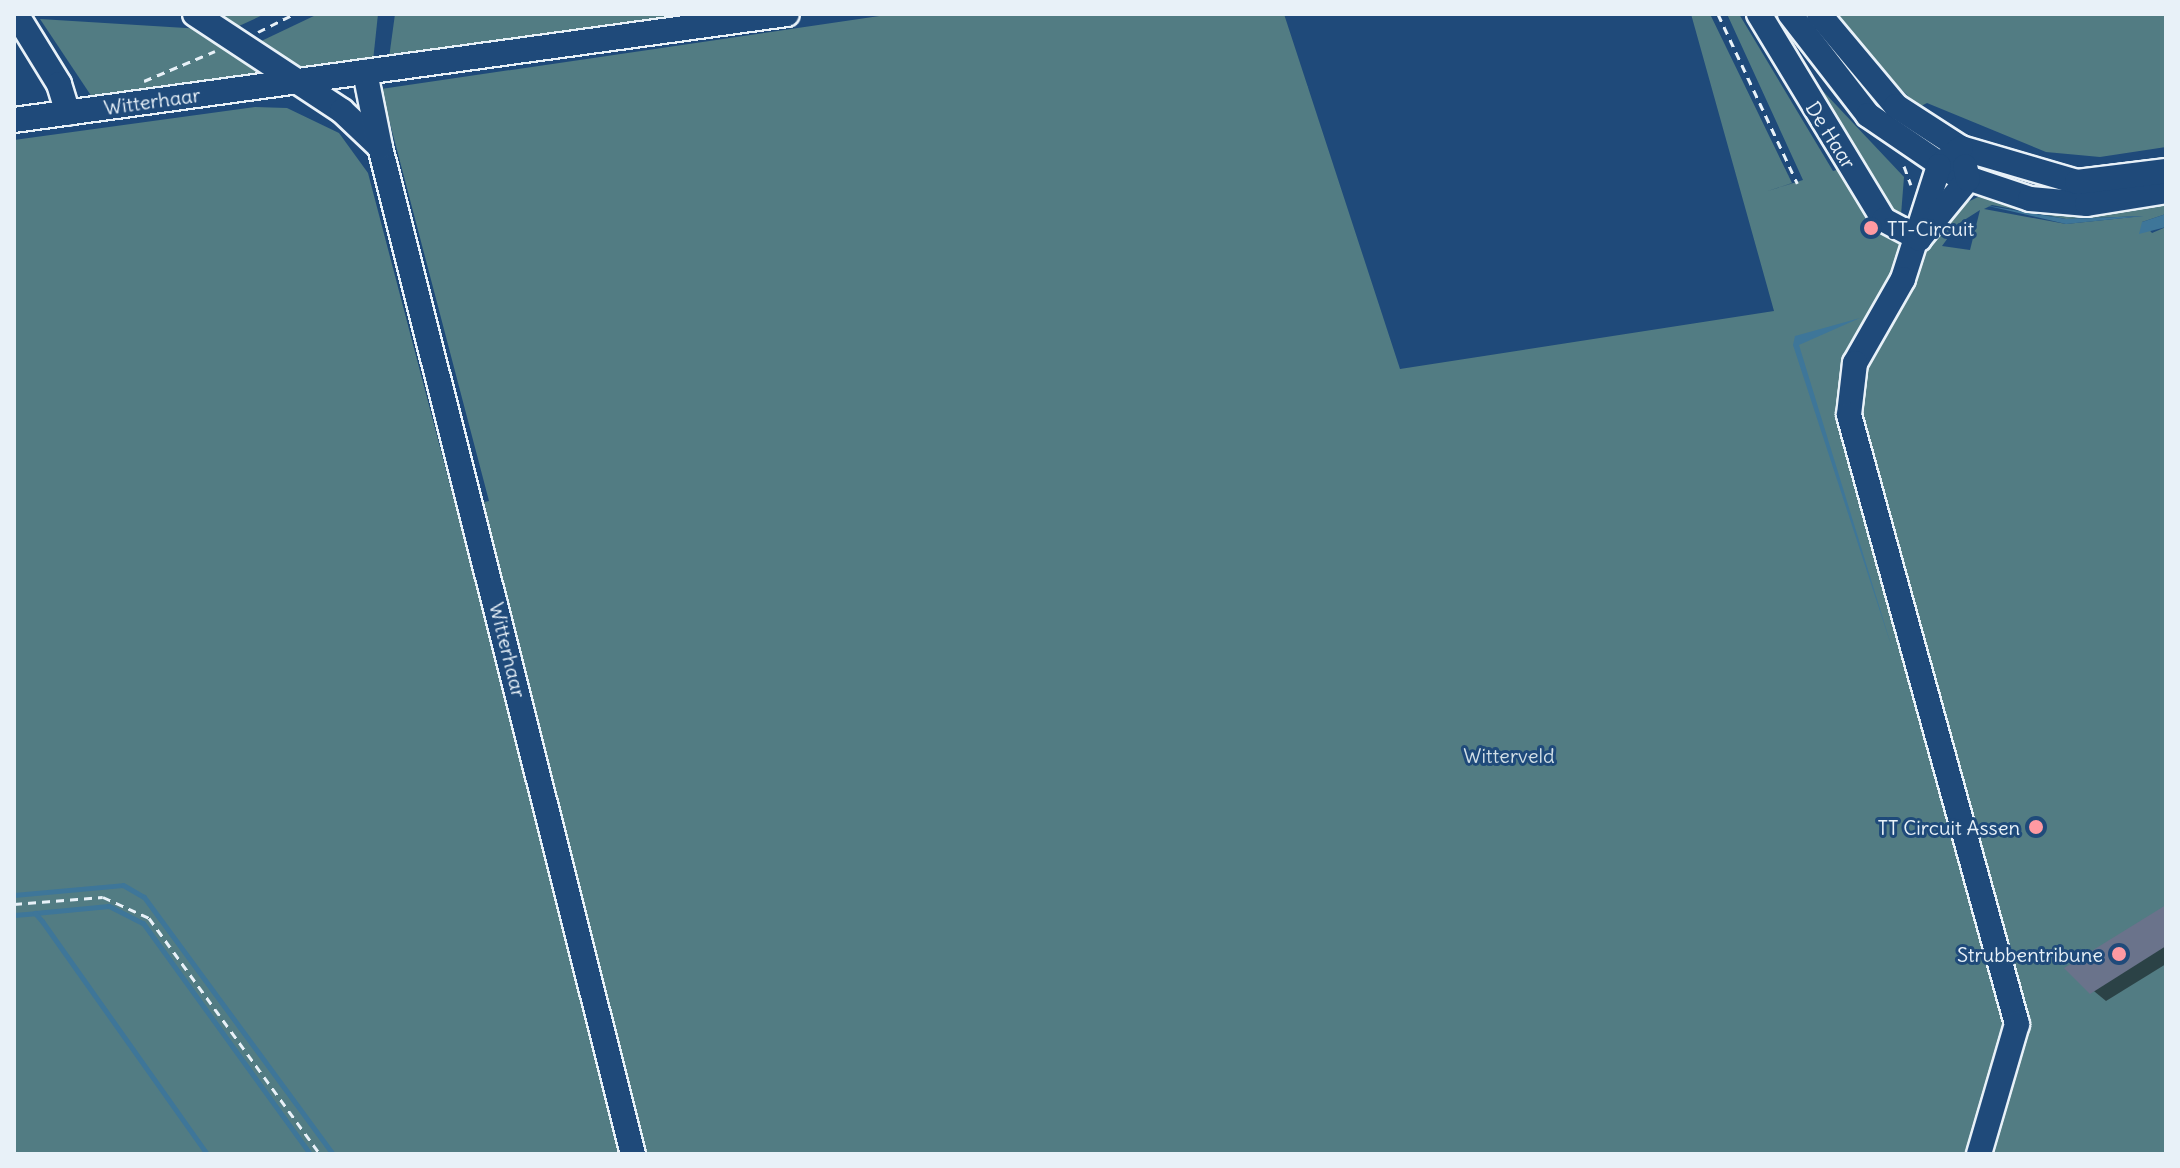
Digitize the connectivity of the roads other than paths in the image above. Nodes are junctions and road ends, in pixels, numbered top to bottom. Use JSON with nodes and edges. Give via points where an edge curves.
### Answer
{"nodes":[{"id":1,"x":16,"y":14,"type":"edge"},
{"id":2,"x":195,"y":14,"type":"edge"},
{"id":3,"x":787,"y":14,"type":"edge"},
{"id":4,"x":1759,"y":14,"type":"edge"},
{"id":5,"x":1790,"y":14,"type":"edge"},
{"id":6,"x":1819,"y":14,"type":"edge"},
{"id":7,"x":365,"y":72,"type":"junction"},
{"id":8,"x":291,"y":81,"type":"junction"},
{"id":9,"x":68,"y":113,"type":"junction"},
{"id":10,"x":14,"y":120,"type":"edge"},
{"id":11,"x":380,"y":147,"type":"junction"},
{"id":12,"x":1961,"y":148,"type":"junction"},
{"id":13,"x":1939,"y":166,"type":"junction"},
{"id":14,"x":2166,"y":171,"type":"edge"},
{"id":15,"x":1968,"y":179,"type":"junction"},
{"id":16,"x":2166,"y":191,"type":"edge"},
{"id":17,"x":1919,"y":239,"type":"junction"},
{"id":18,"x":633,"y":1154,"type":"edge"},
{"id":19,"x":1979,"y":1154,"type":"edge"}],
"edges":[{"from":1,"to":9,"type":"street","via":[[59,84]]},
{"from":2,"to":8,"type":"street"},
{"from":3,"to":7,"type":"street","name":"Witterhaar"},
{"from":4,"to":17,"type":"street","name":"De Haar","via":[[1884,220]]},
{"from":5,"to":13,"type":"street","name":"De Haar","via":[[1848,94]]},
{"from":6,"to":12,"type":"street","via":[[1884,96]]},
{"from":7,"to":8,"type":"street","name":"Witterhaar"},
{"from":7,"to":11,"type":"street","name":"Witterhaar"},
{"from":8,"to":9,"type":"street","name":"Witterhaar"},
{"from":8,"to":11,"type":"street","via":[[342,111]]},
{"from":9,"to":10,"type":"street","name":"Witterhaar"},
{"from":11,"to":18,"type":"street","name":"Witterhaar"},
{"from":12,"to":13,"type":"street"},
{"from":12,"to":14,"type":"street","via":[[2077,182]]},
{"from":12,"to":15,"type":"street"},
{"from":13,"to":15,"type":"street","name":"De Haar"},
{"from":13,"to":17,"type":"street"},
{"from":15,"to":16,"type":"street","name":"De Haar","via":[[2030,199],[2087,204]]},
{"from":15,"to":17,"type":"street"},
{"from":17,"to":19,"type":"street","via":[[1855,363],[1849,415],[2017,1024]]}]}
